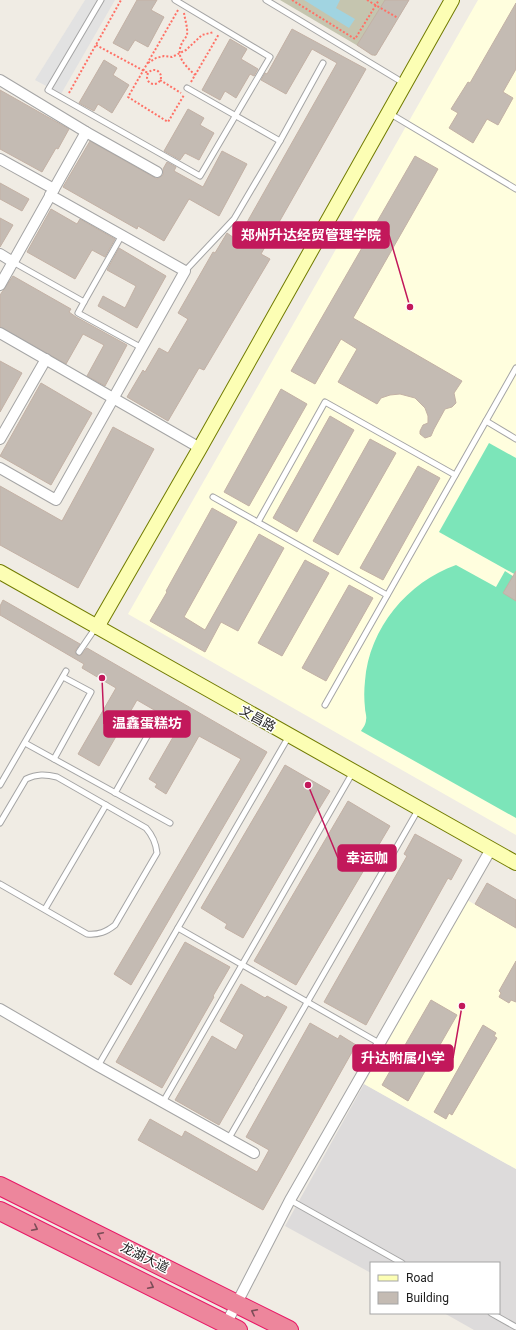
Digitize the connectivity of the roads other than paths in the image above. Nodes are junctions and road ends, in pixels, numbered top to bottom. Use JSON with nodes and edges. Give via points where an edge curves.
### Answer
{"nodes":[{"id":1,"x":101,"y":0,"type":"edge"},
{"id":2,"x":175,"y":0,"type":"edge"},
{"id":3,"x":266,"y":0,"type":"edge"},
{"id":4,"x":452,"y":0,"type":"edge"},
{"id":5,"x":323,"y":63,"type":"dead end"},
{"id":6,"x":0,"y":80,"type":"edge"},
{"id":7,"x":402,"y":82,"type":"dead end"},
{"id":8,"x":187,"y":88,"type":"road end"},
{"id":9,"x":388,"y":113,"type":"junction"},
{"id":10,"x":236,"y":116,"type":"junction"},
{"id":11,"x":86,"y":132,"type":"junction"},
{"id":12,"x":280,"y":141,"type":"junction"},
{"id":13,"x":0,"y":159,"type":"edge"},
{"id":14,"x":157,"y":172,"type":"dead end"},
{"id":15,"x":516,"y":189,"type":"edge"},
{"id":16,"x":52,"y":192,"type":"junction"},
{"id":17,"x":122,"y":235,"type":"junction"},
{"id":18,"x":0,"y":254,"type":"edge"},
{"id":19,"x":13,"y":262,"type":"junction"},
{"id":20,"x":185,"y":271,"type":"junction"},
{"id":21,"x":0,"y":285,"type":"edge"},
{"id":22,"x":84,"y":302,"type":"junction"},
{"id":23,"x":0,"y":334,"type":"edge"},
{"id":24,"x":142,"y":348,"type":"junction"},
{"id":25,"x":46,"y":359,"type":"junction"},
{"id":26,"x":516,"y":368,"type":"edge"},
{"id":27,"x":113,"y":398,"type":"junction"},
{"id":28,"x":486,"y":421,"type":"junction"},
{"id":29,"x":516,"y":438,"type":"edge"},
{"id":30,"x":0,"y":439,"type":"edge"},
{"id":31,"x":200,"y":448,"type":"junction"},
{"id":32,"x":0,"y":468,"type":"edge"},
{"id":33,"x":455,"y":475,"type":"junction"},
{"id":34,"x":214,"y":497,"type":"dead end"},
{"id":35,"x":258,"y":522,"type":"junction"},
{"id":36,"x":0,"y":572,"type":"edge"},
{"id":37,"x":387,"y":595,"type":"junction"},
{"id":38,"x":95,"y":630,"type":"junction"},
{"id":39,"x":79,"y":652,"type":"dead end"},
{"id":40,"x":66,"y":671,"type":"dead end"},
{"id":41,"x":63,"y":677,"type":"junction"},
{"id":42,"x":325,"y":705,"type":"dead end"},
{"id":43,"x":149,"y":733,"type":"dead end"},
{"id":44,"x":289,"y":736,"type":"junction"},
{"id":45,"x":25,"y":743,"type":"junction"},
{"id":46,"x":54,"y":759,"type":"junction"},
{"id":47,"x":353,"y":772,"type":"junction"},
{"id":48,"x":0,"y":785,"type":"edge"},
{"id":49,"x":115,"y":793,"type":"junction"},
{"id":50,"x":106,"y":805,"type":"junction"},
{"id":51,"x":419,"y":809,"type":"junction"},
{"id":52,"x":0,"y":823,"type":"edge"},
{"id":53,"x":170,"y":823,"type":"dead end"},
{"id":54,"x":491,"y":849,"type":"junction"},
{"id":55,"x":516,"y":863,"type":"edge"},
{"id":56,"x":0,"y":884,"type":"edge"},
{"id":57,"x":45,"y":909,"type":"junction"},
{"id":58,"x":178,"y":928,"type":"junction"},
{"id":59,"x":242,"y":965,"type":"junction"},
{"id":60,"x":307,"y":1003,"type":"junction"},
{"id":61,"x":0,"y":1009,"type":"edge"},
{"id":62,"x":379,"y":1043,"type":"junction"},
{"id":63,"x":98,"y":1066,"type":"junction"},
{"id":64,"x":163,"y":1102,"type":"junction"},
{"id":65,"x":229,"y":1138,"type":"junction"},
{"id":66,"x":254,"y":1152,"type":"dead end"},
{"id":67,"x":0,"y":1186,"type":"edge"},
{"id":68,"x":290,"y":1200,"type":"junction"},
{"id":69,"x":0,"y":1211,"type":"edge"},
{"id":70,"x":400,"y":1262,"type":"edge"},
{"id":71,"x":236,"y":1303,"type":"junction"},
{"id":72,"x":493,"y":1314,"type":"edge"},
{"id":73,"x":516,"y":1327,"type":"edge"},
{"id":74,"x":229,"y":1328,"type":"edge"},
{"id":75,"x":289,"y":1330,"type":"edge"}],
"edges":[{"from":1,"to":10,"type":"lane","via":[[48,90],[200,176]]},
{"from":2,"to":10,"type":"lane","via":[[220,31],[270,58]]},
{"from":3,"to":7,"type":"lane"},
{"from":4,"to":9,"type":"street"},
{"from":5,"to":12,"type":"lane"},
{"from":6,"to":11,"type":"street"},
{"from":8,"to":10,"type":"lane"},
{"from":9,"to":15,"type":"lane"},
{"from":9,"to":31,"type":"street"},
{"from":10,"to":12,"type":"lane"},
{"from":11,"to":14,"type":"street"},
{"from":11,"to":16,"type":"street"},
{"from":12,"to":20,"type":"lane","via":[[234,219]]},
{"from":13,"to":16,"type":"street"},
{"from":16,"to":17,"type":"street"},
{"from":16,"to":19,"type":"street"},
{"from":17,"to":20,"type":"street"},
{"from":17,"to":22,"type":"lane"},
{"from":18,"to":19,"type":"street"},
{"from":19,"to":21,"type":"street"},
{"from":19,"to":22,"type":"lane"},
{"from":20,"to":24,"type":"street"},
{"from":22,"to":24,"type":"lane","via":[[78,313]]},
{"from":23,"to":25,"type":"street"},
{"from":24,"to":27,"type":"street"},
{"from":25,"to":27,"type":"street"},
{"from":25,"to":30,"type":"street"},
{"from":26,"to":28,"type":"lane"},
{"from":27,"to":31,"type":"street"},
{"from":27,"to":32,"type":"street","via":[[56,500]]},
{"from":28,"to":29,"type":"lane"},
{"from":28,"to":33,"type":"lane"},
{"from":31,"to":38,"type":"street"},
{"from":33,"to":35,"type":"lane","via":[[325,402]]},
{"from":33,"to":37,"type":"lane"},
{"from":34,"to":35,"type":"lane"},
{"from":35,"to":37,"type":"lane"},
{"from":36,"to":38,"type":"street","name":"文昌路"},
{"from":37,"to":42,"type":"lane"},
{"from":38,"to":39,"type":"lane"},
{"from":38,"to":44,"type":"street","name":"文昌路"},
{"from":40,"to":41,"type":"lane"},
{"from":41,"to":45,"type":"lane"},
{"from":41,"to":46,"type":"lane","via":[[91,692]]},
{"from":43,"to":49,"type":"lane"},
{"from":44,"to":47,"type":"street","name":"文昌路"},
{"from":44,"to":58,"type":"lane"},
{"from":45,"to":46,"type":"lane"},
{"from":45,"to":48,"type":"lane"},
{"from":46,"to":49,"type":"lane"},
{"from":47,"to":51,"type":"street","name":"文昌路"},
{"from":47,"to":59,"type":"lane"},
{"from":49,"to":53,"type":"lane"},
{"from":50,"to":52,"type":"lane","via":[[58,777],[44,774],[26,779]]},
{"from":50,"to":57,"type":"lane"},
{"from":50,"to":57,"type":"lane","via":[[146,828],[153,836],[157,853],[115,925],[102,934],[87,934]]},
{"from":51,"to":54,"type":"street","name":"文昌路"},
{"from":51,"to":60,"type":"lane"},
{"from":54,"to":55,"type":"street","name":"文昌路"},
{"from":54,"to":62,"type":"street"},
{"from":56,"to":57,"type":"lane"},
{"from":58,"to":59,"type":"lane"},
{"from":58,"to":63,"type":"lane"},
{"from":59,"to":60,"type":"lane"},
{"from":59,"to":64,"type":"lane"},
{"from":60,"to":62,"type":"lane"},
{"from":60,"to":65,"type":"lane"},
{"from":61,"to":63,"type":"street"},
{"from":62,"to":68,"type":"street"},
{"from":63,"to":64,"type":"street"},
{"from":64,"to":65,"type":"street"},
{"from":65,"to":66,"type":"street"},
{"from":71,"to":67,"type":"highway","name":"龙湖大道","one_way":true},
{"from":68,"to":70,"type":"lane"},
{"from":68,"to":71,"type":"street"},
{"from":69,"to":74,"type":"highway","name":"龙湖大道","one_way":true},
{"from":71,"to":74,"type":"street"},
{"from":75,"to":71,"type":"highway","name":"龙湖大道","one_way":true},
{"from":72,"to":73,"type":"lane"}]}
